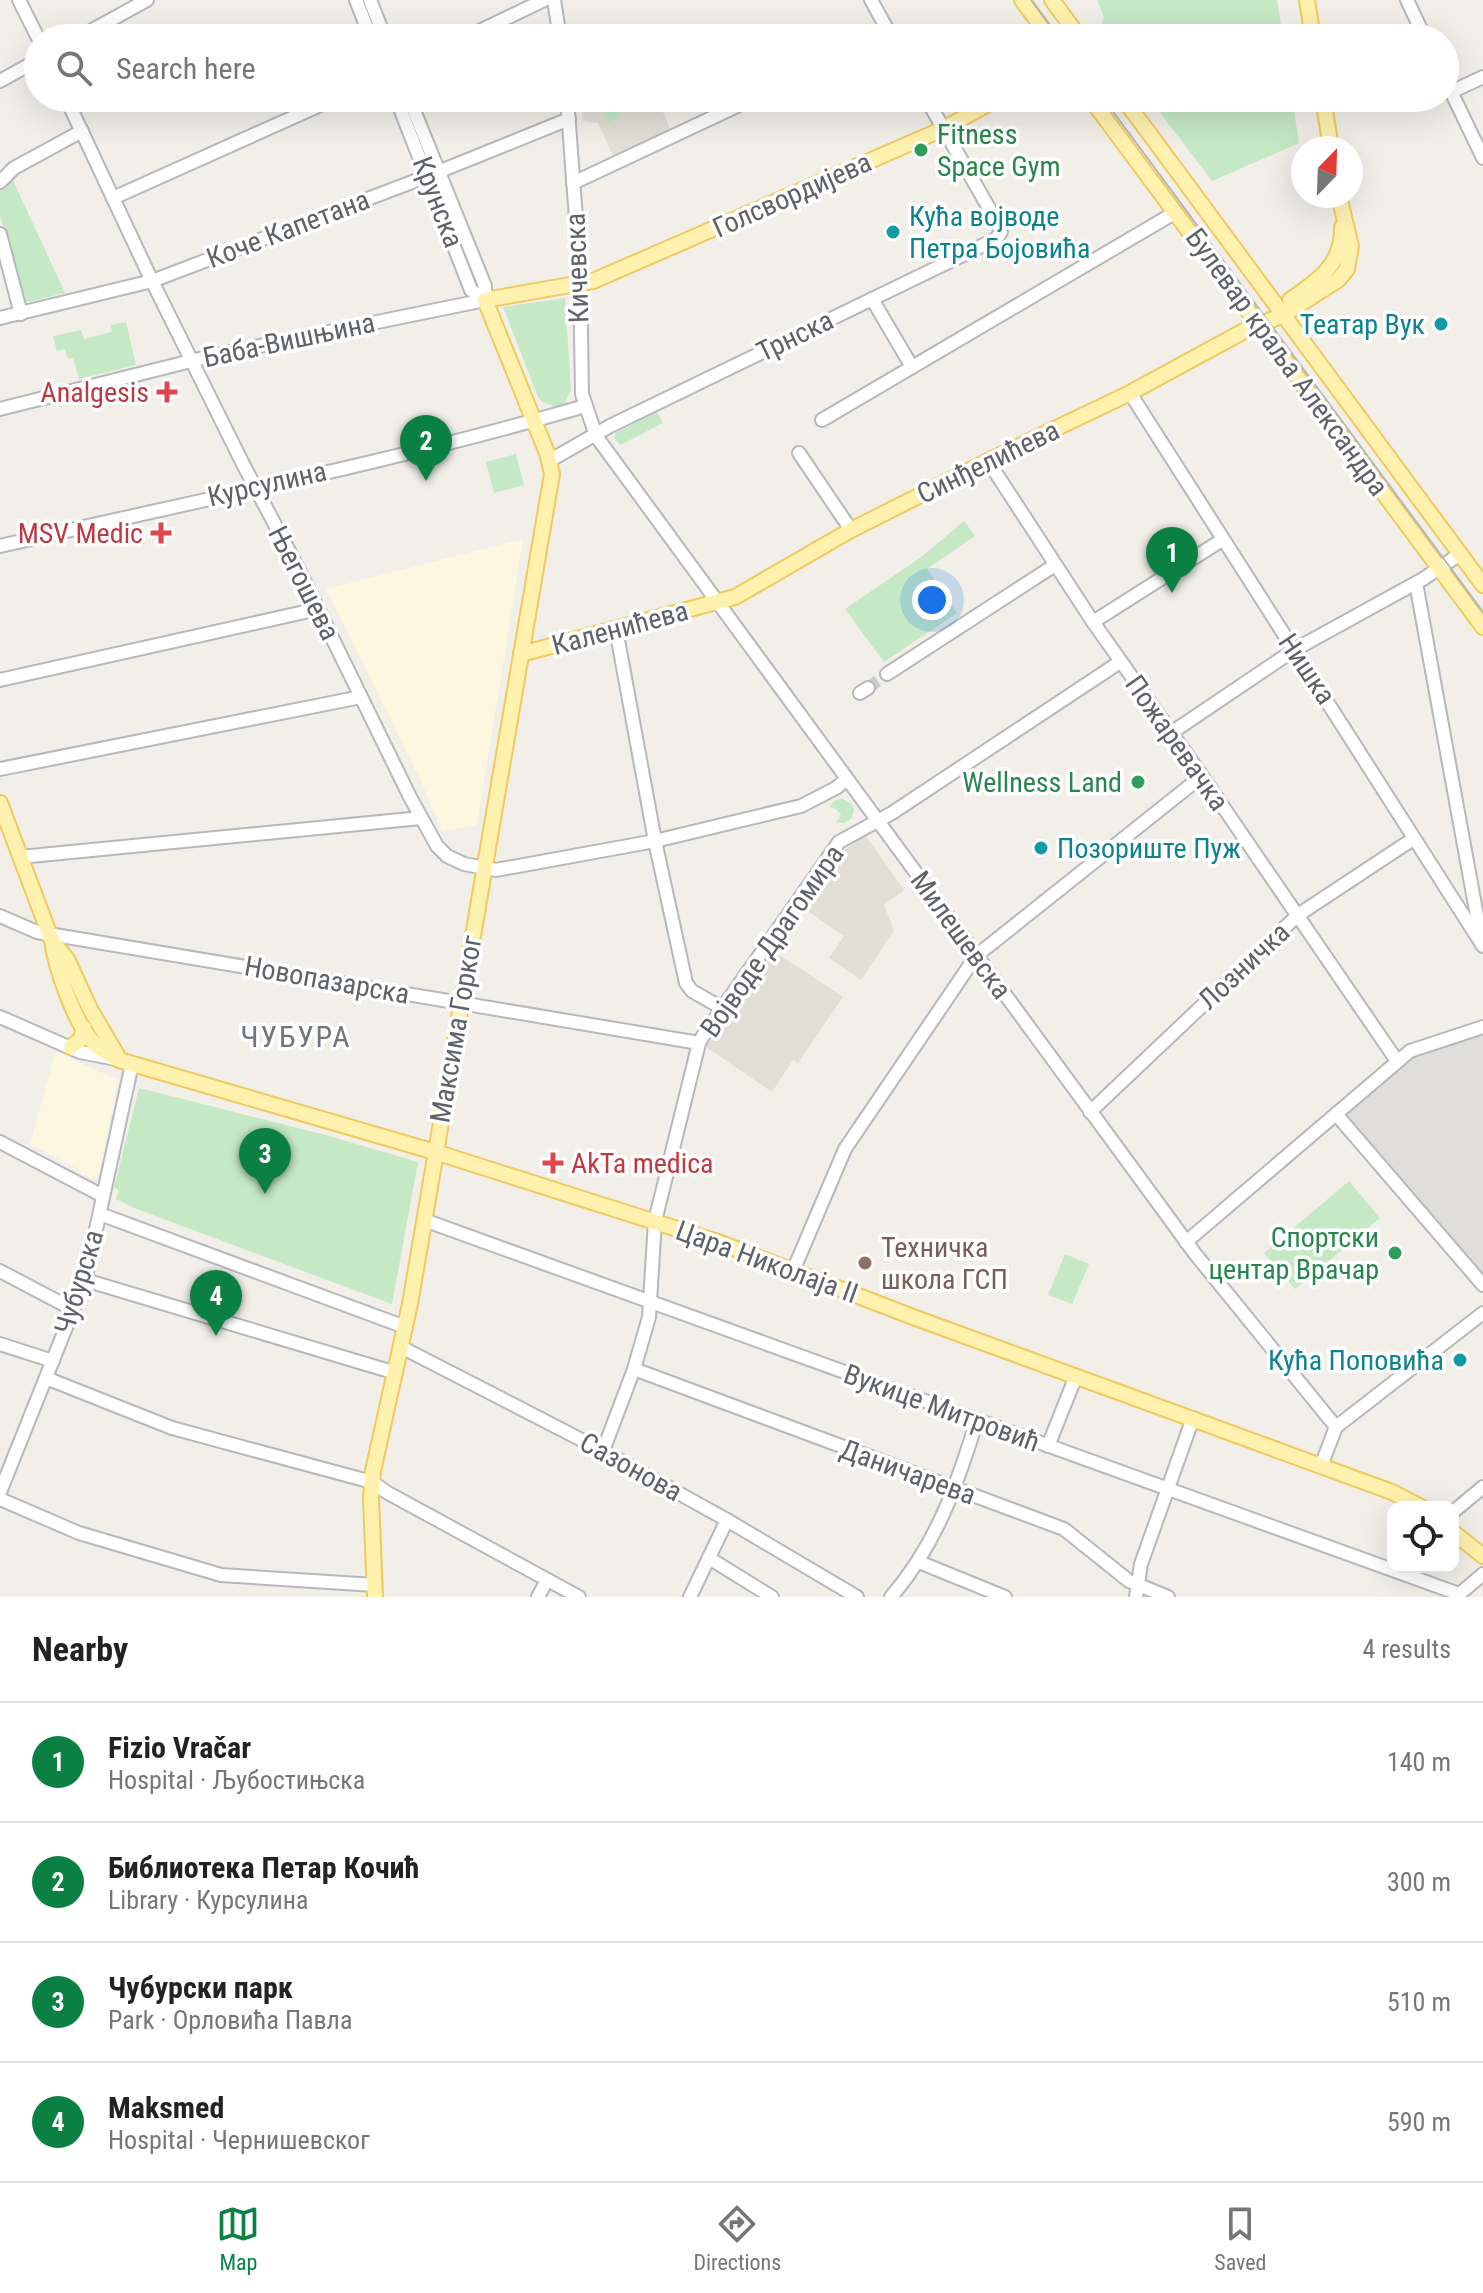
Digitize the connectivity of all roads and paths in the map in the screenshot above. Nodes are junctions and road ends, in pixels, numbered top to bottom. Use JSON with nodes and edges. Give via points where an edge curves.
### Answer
{"nodes":[{"id":1,"x":19,"y":0,"type":"edge"},
{"id":2,"x":147,"y":0,"type":"edge"},
{"id":3,"x":356,"y":0,"type":"edge"},
{"id":4,"x":370,"y":0,"type":"edge"},
{"id":5,"x":544,"y":0,"type":"edge"},
{"id":6,"x":554,"y":0,"type":"edge"},
{"id":7,"x":871,"y":0,"type":"edge"},
{"id":8,"x":1022,"y":0,"type":"edge"},
{"id":9,"x":1052,"y":0,"type":"edge"},
{"id":10,"x":1307,"y":0,"type":"edge"},
{"id":11,"x":1407,"y":0,"type":"edge"},
{"id":12,"x":31,"y":24,"type":"edge"},
{"id":13,"x":103,"y":24,"type":"edge"},
{"id":14,"x":365,"y":24,"type":"edge"},
{"id":15,"x":379,"y":24,"type":"edge"},
{"id":16,"x":494,"y":24,"type":"edge"},
{"id":17,"x":558,"y":24,"type":"edge"},
{"id":18,"x":882,"y":24,"type":"edge"},
{"id":19,"x":1040,"y":24,"type":"edge"},
{"id":20,"x":1070,"y":24,"type":"edge"},
{"id":21,"x":1311,"y":24,"type":"edge"},
{"id":22,"x":1418,"y":24,"type":"edge"},
{"id":23,"x":24,"y":68,"type":"edge"},
{"id":24,"x":1483,"y":77,"type":"edge"},
{"id":25,"x":0,"y":81,"type":"edge"},
{"id":26,"x":1459,"y":88,"type":"edge"},
{"id":27,"x":1459,"y":108,"type":"edge"},
{"id":28,"x":73,"y":112,"type":"edge"},
{"id":29,"x":305,"y":112,"type":"edge"},
{"id":30,"x":403,"y":112,"type":"edge"},
{"id":31,"x":414,"y":112,"type":"edge"},
{"id":32,"x":568,"y":112,"type":"edge"},
{"id":33,"x":724,"y":112,"type":"edge"},
{"id":34,"x":934,"y":112,"type":"edge"},
{"id":35,"x":974,"y":112,"type":"edge"},
{"id":36,"x":1101,"y":112,"type":"edge"},
{"id":37,"x":1133,"y":112,"type":"edge"},
{"id":38,"x":1325,"y":112,"type":"edge"},
{"id":39,"x":569,"y":119,"type":"junction"},
{"id":40,"x":943,"y":129,"type":"junction"},
{"id":41,"x":82,"y":131,"type":"junction"},
{"id":42,"x":1329,"y":136,"type":"edge"},
{"id":43,"x":1483,"y":158,"type":"edge"},
{"id":44,"x":434,"y":174,"type":"junction"},
{"id":45,"x":0,"y":182,"type":"edge"},
{"id":46,"x":573,"y":183,"type":"junction"},
{"id":47,"x":113,"y":198,"type":"junction"},
{"id":48,"x":1341,"y":208,"type":"edge"},
{"id":49,"x":1176,"y":212,"type":"junction"},
{"id":50,"x":1,"y":242,"type":"edge"},
{"id":51,"x":152,"y":281,"type":"junction"},
{"id":52,"x":581,"y":285,"type":"junction"},
{"id":53,"x":872,"y":299,"type":"junction"},
{"id":54,"x":485,"y":300,"type":"junction"},
{"id":55,"x":1280,"y":311,"type":"junction"},
{"id":56,"x":21,"y":314,"type":"junction"},
{"id":57,"x":0,"y":318,"type":"edge"},
{"id":58,"x":1258,"y":324,"type":"junction"},
{"id":59,"x":193,"y":361,"type":"junction"},
{"id":60,"x":912,"y":367,"type":"junction"},
{"id":61,"x":1130,"y":393,"type":"junction"},
{"id":62,"x":585,"y":406,"type":"junction"},
{"id":63,"x":0,"y":409,"type":"edge"},
{"id":64,"x":822,"y":420,"type":"dead end"},
{"id":65,"x":533,"y":421,"type":"junction"},
{"id":66,"x":596,"y":436,"type":"junction"},
{"id":67,"x":799,"y":453,"type":"dead end"},
{"id":68,"x":549,"y":461,"type":"junction"},
{"id":69,"x":988,"y":461,"type":"junction"},
{"id":70,"x":254,"y":488,"type":"junction"},
{"id":71,"x":851,"y":530,"type":"junction"},
{"id":72,"x":1222,"y":540,"type":"junction"},
{"id":73,"x":0,"y":546,"type":"edge"},
{"id":74,"x":1460,"y":554,"type":"junction"},
{"id":75,"x":1055,"y":565,"type":"junction"},
{"id":76,"x":1439,"y":569,"type":"junction"},
{"id":77,"x":1416,"y":583,"type":"junction"},
{"id":78,"x":1483,"y":585,"type":"edge"},
{"id":79,"x":719,"y":602,"type":"junction"},
{"id":80,"x":318,"y":609,"type":"junction"},
{"id":81,"x":1093,"y":622,"type":"junction"},
{"id":82,"x":1483,"y":627,"type":"edge"},
{"id":83,"x":616,"y":629,"type":"junction"},
{"id":84,"x":1294,"y":650,"type":"junction"},
{"id":85,"x":521,"y":654,"type":"junction"},
{"id":86,"x":1120,"y":662,"type":"junction"},
{"id":87,"x":887,"y":674,"type":"tunnel mouth"},
{"id":88,"x":0,"y":680,"type":"edge"},
{"id":89,"x":361,"y":697,"type":"junction"},
{"id":90,"x":1171,"y":733,"type":"junction"},
{"id":91,"x":0,"y":769,"type":"edge"},
{"id":92,"x":1202,"y":776,"type":"junction"},
{"id":93,"x":847,"y":779,"type":"junction"},
{"id":94,"x":0,"y":803,"type":"edge"},
{"id":95,"x":421,"y":818,"type":"junction"},
{"id":96,"x":877,"y":820,"type":"junction"},
{"id":97,"x":1413,"y":839,"type":"junction"},
{"id":98,"x":655,"y":841,"type":"junction"},
{"id":99,"x":20,"y":857,"type":"junction"},
{"id":100,"x":483,"y":869,"type":"junction"},
{"id":101,"x":1473,"y":890,"type":"junction"},
{"id":102,"x":1450,"y":895,"type":"junction"},
{"id":103,"x":1298,"y":915,"type":"junction"},
{"id":104,"x":0,"y":916,"type":"edge"},
{"id":105,"x":51,"y":938,"type":"junction"},
{"id":106,"x":1483,"y":946,"type":"edge"},
{"id":107,"x":976,"y":956,"type":"junction"},
{"id":108,"x":462,"y":1004,"type":"junction"},
{"id":109,"x":722,"y":1008,"type":"junction"},
{"id":110,"x":0,"y":1017,"type":"edge"},
{"id":111,"x":1483,"y":1027,"type":"edge"},
{"id":112,"x":84,"y":1028,"type":"junction"},
{"id":113,"x":699,"y":1043,"type":"junction"},
{"id":114,"x":71,"y":1047,"type":"junction"},
{"id":115,"x":1397,"y":1061,"type":"junction"},
{"id":116,"x":125,"y":1062,"type":"junction"},
{"id":117,"x":1090,"y":1112,"type":"junction"},
{"id":118,"x":1336,"y":1114,"type":"junction"},
{"id":119,"x":0,"y":1142,"type":"edge"},
{"id":120,"x":435,"y":1152,"type":"junction"},
{"id":121,"x":103,"y":1196,"type":"junction"},
{"id":122,"x":100,"y":1214,"type":"junction"},
{"id":123,"x":424,"y":1220,"type":"junction"},
{"id":124,"x":655,"y":1221,"type":"junction"},
{"id":125,"x":1186,"y":1242,"type":"junction"},
{"id":126,"x":0,"y":1271,"type":"edge"},
{"id":127,"x":793,"y":1271,"type":"junction"},
{"id":128,"x":85,"y":1280,"type":"junction"},
{"id":129,"x":1483,"y":1285,"type":"edge"},
{"id":130,"x":652,"y":1304,"type":"junction"},
{"id":131,"x":74,"y":1310,"type":"junction"},
{"id":132,"x":1483,"y":1313,"type":"edge"},
{"id":133,"x":405,"y":1327,"type":"junction"},
{"id":134,"x":0,"y":1344,"type":"edge"},
{"id":135,"x":401,"y":1347,"type":"junction"},
{"id":136,"x":53,"y":1361,"type":"junction"},
{"id":137,"x":634,"y":1369,"type":"junction"},
{"id":138,"x":396,"y":1373,"type":"junction"},
{"id":139,"x":1076,"y":1376,"type":"junction"},
{"id":140,"x":46,"y":1378,"type":"junction"},
{"id":141,"x":1193,"y":1418,"type":"junction"},
{"id":142,"x":977,"y":1420,"type":"junction"},
{"id":143,"x":1336,"y":1427,"type":"junction"},
{"id":144,"x":1048,"y":1446,"type":"junction"},
{"id":145,"x":603,"y":1451,"type":"junction"},
{"id":146,"x":1321,"y":1466,"type":"junction"},
{"id":147,"x":372,"y":1482,"type":"junction"},
{"id":148,"x":1483,"y":1487,"type":"edge"},
{"id":149,"x":1166,"y":1488,"type":"junction"},
{"id":150,"x":955,"y":1490,"type":"junction"},
{"id":151,"x":0,"y":1492,"type":"edge"},
{"id":152,"x":0,"y":1499,"type":"edge"},
{"id":153,"x":1409,"y":1501,"type":"edge"},
{"id":154,"x":1459,"y":1507,"type":"edge"},
{"id":155,"x":727,"y":1520,"type":"junction"},
{"id":156,"x":1459,"y":1537,"type":"edge"},
{"id":157,"x":1483,"y":1556,"type":"edge"},
{"id":158,"x":709,"y":1558,"type":"junction"},
{"id":159,"x":919,"y":1562,"type":"junction"},
{"id":160,"x":1483,"y":1574,"type":"edge"},
{"id":161,"x":547,"y":1580,"type":"junction"},
{"id":162,"x":375,"y":1591,"type":"edge"},
{"id":163,"x":1136,"y":1591,"type":"edge"},
{"id":164,"x":1457,"y":1596,"type":"edge"},
{"id":165,"x":538,"y":1597,"type":"edge"},
{"id":166,"x":579,"y":1597,"type":"edge"},
{"id":167,"x":690,"y":1597,"type":"edge"},
{"id":168,"x":772,"y":1597,"type":"edge"},
{"id":169,"x":857,"y":1597,"type":"edge"},
{"id":170,"x":891,"y":1597,"type":"edge"},
{"id":171,"x":1005,"y":1597,"type":"edge"},
{"id":172,"x":1168,"y":1597,"type":"edge"}],
"edges":[{"from":1,"to":12,"type":"street"},
{"from":2,"to":13,"type":"street"},
{"from":3,"to":14,"type":"street"},
{"from":4,"to":15,"type":"street"},
{"from":5,"to":16,"type":"street"},
{"from":6,"to":17,"type":"street"},
{"from":7,"to":18,"type":"street"},
{"from":8,"to":19,"type":"main road"},
{"from":9,"to":20,"type":"main road"},
{"from":10,"to":21,"type":"main road"},
{"from":11,"to":22,"type":"street"},
{"from":23,"to":25,"type":"street"},
{"from":24,"to":26,"type":"street"},
{"from":27,"to":43,"type":"street"},
{"from":28,"to":41,"type":"street","name":"Његошева"},
{"from":29,"to":47,"type":"street"},
{"from":30,"to":44,"type":"street","name":"Крунска"},
{"from":31,"to":44,"type":"street","name":"Крунска"},
{"from":32,"to":39,"type":"street","name":"Кичевска"},
{"from":33,"to":46,"type":"street"},
{"from":34,"to":40,"type":"street"},
{"from":35,"to":40,"type":"main road","name":"Голсвордијева"},
{"from":36,"to":49,"type":"main road","name":"Булевар краља Александра"},
{"from":37,"to":55,"type":"main road","name":"Булевар краља Александра"},
{"from":38,"to":42,"type":"main road"},
{"from":39,"to":44,"type":"street","name":"Коче Капетана"},
{"from":39,"to":46,"type":"street","name":"Кичевска"},
{"from":40,"to":52,"type":"main road","name":"Голсвордијева"},
{"from":40,"to":53,"type":"street","name":"Трнска","via":[[1001,232]]},
{"from":41,"to":45,"type":"street","via":[[14,168]]},
{"from":41,"to":47,"type":"street","name":"Његошева"},
{"from":44,"to":51,"type":"street","name":"Коче Капетана"},
{"from":44,"to":54,"type":"street","name":"Крунска","via":[[471,290]]},
{"from":46,"to":52,"type":"street","name":"Кичевска"},
{"from":47,"to":51,"type":"street","name":"Његошева"},
{"from":48,"to":55,"type":"main road","name":"Синђелићева","via":[[1351,246],[1344,275]]},
{"from":49,"to":58,"type":"main road","name":"Булевар краља Александра"},
{"from":49,"to":60,"type":"street"},
{"from":50,"to":56,"type":"street"},
{"from":51,"to":56,"type":"street","name":"Коче Капетана"},
{"from":51,"to":59,"type":"street","name":"Његошева"},
{"from":52,"to":54,"type":"main road","name":"Баба-Вишњина"},
{"from":52,"to":62,"type":"street","name":"Кичевска"},
{"from":53,"to":60,"type":"street"},
{"from":53,"to":66,"type":"street","name":"Трнска"},
{"from":54,"to":59,"type":"street","name":"Баба-Вишњина"},
{"from":54,"to":65,"type":"main road","name":"Крунска"},
{"from":55,"to":58,"type":"main road","name":"Синђелићева"},
{"from":55,"to":74,"type":"main road","name":"Булевар краља Александра"},
{"from":56,"to":57,"type":"street","name":"Коче Капетана"},
{"from":58,"to":61,"type":"main road","name":"Синђелићева"},
{"from":58,"to":76,"type":"main road","name":"Булевар краља Александра"},
{"from":59,"to":63,"type":"street","name":"Баба-Вишњина"},
{"from":59,"to":70,"type":"street","name":"Његошева"},
{"from":60,"to":64,"type":"street"},
{"from":61,"to":69,"type":"main road","name":"Синђелићева"},
{"from":61,"to":72,"type":"street","name":"Нишка"},
{"from":62,"to":65,"type":"street","name":"Курсулина"},
{"from":62,"to":66,"type":"street","name":"Кичевска"},
{"from":65,"to":68,"type":"main road","name":"Крунска"},
{"from":65,"to":70,"type":"street","name":"Курсулина"},
{"from":66,"to":68,"type":"street","name":"Трнска"},
{"from":66,"to":79,"type":"street","name":"Милешевска"},
{"from":67,"to":71,"type":"street"},
{"from":68,"to":85,"type":"main road","name":"Максима Горког","via":[[552,474]]},
{"from":69,"to":71,"type":"main road","name":"Синђелићева"},
{"from":69,"to":75,"type":"street","name":"Пожаревачка"},
{"from":70,"to":73,"type":"street","name":"Курсулина"},
{"from":70,"to":80,"type":"street","name":"Његошева"},
{"from":71,"to":79,"type":"main road","name":"Синђелићева"},
{"from":72,"to":81,"type":"street"},
{"from":72,"to":84,"type":"street","name":"Нишка"},
{"from":74,"to":76,"type":"street"},
{"from":74,"to":78,"type":"main road","name":"Булевар краља Александра"},
{"from":75,"to":81,"type":"street","name":"Пожаревачка"},
{"from":75,"to":87,"type":"street"},
{"from":76,"to":77,"type":"street"},
{"from":76,"to":82,"type":"main road","name":"Булевар краља Александра"},
{"from":77,"to":84,"type":"street"},
{"from":77,"to":101,"type":"street"},
{"from":79,"to":83,"type":"main road","name":"Каленићева"},
{"from":79,"to":93,"type":"street","name":"Милешевска"},
{"from":80,"to":88,"type":"street"},
{"from":80,"to":89,"type":"street","name":"Његошева"},
{"from":81,"to":86,"type":"street","name":"Пожаревачка"},
{"from":83,"to":85,"type":"main road","name":"Каленићева"},
{"from":83,"to":98,"type":"street"},
{"from":84,"to":90,"type":"street"},
{"from":84,"to":97,"type":"street","name":"Нишка"},
{"from":85,"to":100,"type":"main road","name":"Максима Горког"},
{"from":86,"to":90,"type":"street","name":"Пожаревачка"},
{"from":86,"to":96,"type":"street","name":"Војводе Драгомира"},
{"from":89,"to":91,"type":"street"},
{"from":89,"to":95,"type":"street","name":"Његошева"},
{"from":90,"to":92,"type":"street","name":"Пожаревачка"},
{"from":92,"to":103,"type":"street","name":"Пожаревачка"},
{"from":92,"to":107,"type":"street"},
{"from":93,"to":96,"type":"street","name":"Милешевска"},
{"from":93,"to":98,"type":"street","via":[[801,806]]},
{"from":94,"to":99,"type":"main road"},
{"from":95,"to":99,"type":"street"},
{"from":95,"to":100,"type":"street","name":"Његошева","via":[[447,856]]},
{"from":96,"to":107,"type":"street","name":"Милешевска"},
{"from":96,"to":109,"type":"street","name":"Војводе Драгомира","via":[[834,847]]},
{"from":97,"to":102,"type":"street","name":"Нишка"},
{"from":97,"to":103,"type":"street","name":"Лозничка"},
{"from":98,"to":100,"type":"street"},
{"from":98,"to":109,"type":"street","via":[[686,983]]},
{"from":99,"to":105,"type":"main road"},
{"from":100,"to":108,"type":"main road","name":"Максима Горког"},
{"from":101,"to":102,"type":"street","via":[[1466,897]]},
{"from":101,"to":106,"type":"street"},
{"from":102,"to":106,"type":"street","name":"Нишка"},
{"from":103,"to":115,"type":"street","name":"Пожаревачка"},
{"from":103,"to":117,"type":"street","name":"Лозничка"},
{"from":104,"to":105,"type":"street","name":"Новопазарска"},
{"from":105,"to":108,"type":"street","name":"Новопазарска"},
{"from":105,"to":112,"type":"main road"},
{"from":105,"to":116,"type":"main road"},
{"from":107,"to":117,"type":"street","name":"Милешевска"},
{"from":107,"to":127,"type":"street","via":[[845,1149]]},
{"from":108,"to":113,"type":"street","name":"Новопазарска"},
{"from":108,"to":120,"type":"main road","name":"Максима Горког"},
{"from":109,"to":113,"type":"street","name":"Војводе Драгомира"},
{"from":110,"to":114,"type":"street"},
{"from":111,"to":115,"type":"street","via":[[1410,1051]]},
{"from":112,"to":114,"type":"main road"},
{"from":112,"to":116,"type":"main road","via":[[94,1044]]},
{"from":113,"to":124,"type":"street","name":"Војводе Драгомира"},
{"from":114,"to":116,"type":"street"},
{"from":115,"to":118,"type":"street"},
{"from":116,"to":120,"type":"main road","name":"Цара Николаја II"},
{"from":116,"to":121,"type":"street","name":"Чубурска"},
{"from":117,"to":125,"type":"street","name":"Милешевска"},
{"from":118,"to":125,"type":"street"},
{"from":118,"to":129,"type":"street"},
{"from":119,"to":121,"type":"street"},
{"from":120,"to":123,"type":"main road","name":"Максима Горког"},
{"from":120,"to":124,"type":"main road","name":"Цара Николаја II"},
{"from":121,"to":122,"type":"street","name":"Чубурска"},
{"from":122,"to":128,"type":"street","name":"Чубурска"},
{"from":122,"to":133,"type":"street"},
{"from":123,"to":130,"type":"street","name":"Вукице Митровић"},
{"from":123,"to":133,"type":"main road","name":"Максима Горког"},
{"from":124,"to":127,"type":"main road","name":"Цара Николаја II"},
{"from":124,"to":130,"type":"street","name":"Војводе Драгомира"},
{"from":125,"to":143,"type":"street","name":"Милешевска"},
{"from":126,"to":131,"type":"street"},
{"from":127,"to":139,"type":"main road","name":"Цара Николаја II"},
{"from":128,"to":131,"type":"street","name":"Чубурска"},
{"from":128,"to":138,"type":"street"},
{"from":130,"to":137,"type":"street","name":"Војводе Драгомира"},
{"from":130,"to":142,"type":"street","name":"Вукице Митровић"},
{"from":131,"to":136,"type":"street","name":"Чубурска"},
{"from":132,"to":143,"type":"street"},
{"from":133,"to":135,"type":"main road","name":"Максима Горког"},
{"from":134,"to":136,"type":"street"},
{"from":135,"to":138,"type":"main road","name":"Максима Горког"},
{"from":135,"to":145,"type":"street","name":"Сазонова"},
{"from":136,"to":140,"type":"street","name":"Чубурска"},
{"from":137,"to":145,"type":"street","name":"Војводе Драгомира"},
{"from":137,"to":150,"type":"street","name":"Даничарева"},
{"from":138,"to":147,"type":"main road","name":"Максима Горког"},
{"from":139,"to":141,"type":"main road","name":"Цара Николаја II"},
{"from":139,"to":144,"type":"street"},
{"from":140,"to":147,"type":"street","via":[[172,1428]]},
{"from":140,"to":151,"type":"street","name":"Чубурска"},
{"from":141,"to":146,"type":"main road","name":"Цара Николаја II"},
{"from":141,"to":149,"type":"street"},
{"from":142,"to":144,"type":"street","name":"Вукице Митровић"},
{"from":142,"to":150,"type":"street"},
{"from":143,"to":146,"type":"street"},
{"from":144,"to":149,"type":"street","name":"Вукице Митровић"},
{"from":145,"to":155,"type":"street","name":"Сазонова"},
{"from":146,"to":153,"type":"main road","name":"Цара Николаја II"},
{"from":147,"to":161,"type":"street"},
{"from":147,"to":162,"type":"main road","name":"Максима Горког"},
{"from":148,"to":154,"type":"street"},
{"from":149,"to":163,"type":"street"},
{"from":149,"to":164,"type":"street","name":"Вукице Митровић"},
{"from":150,"to":159,"type":"street"},
{"from":150,"to":163,"type":"street","name":"Даничарева","via":[[1064,1529]]},
{"from":152,"to":162,"type":"street","via":[[69,1530],[221,1575]]},
{"from":155,"to":158,"type":"street"},
{"from":155,"to":169,"type":"street","name":"Сазонова"},
{"from":156,"to":157,"type":"main road"},
{"from":158,"to":167,"type":"street"},
{"from":158,"to":168,"type":"street"},
{"from":159,"to":170,"type":"street"},
{"from":159,"to":171,"type":"street"},
{"from":160,"to":164,"type":"street"},
{"from":161,"to":165,"type":"street"},
{"from":161,"to":166,"type":"street"},
{"from":163,"to":172,"type":"street","name":"Даничарева"}]}
